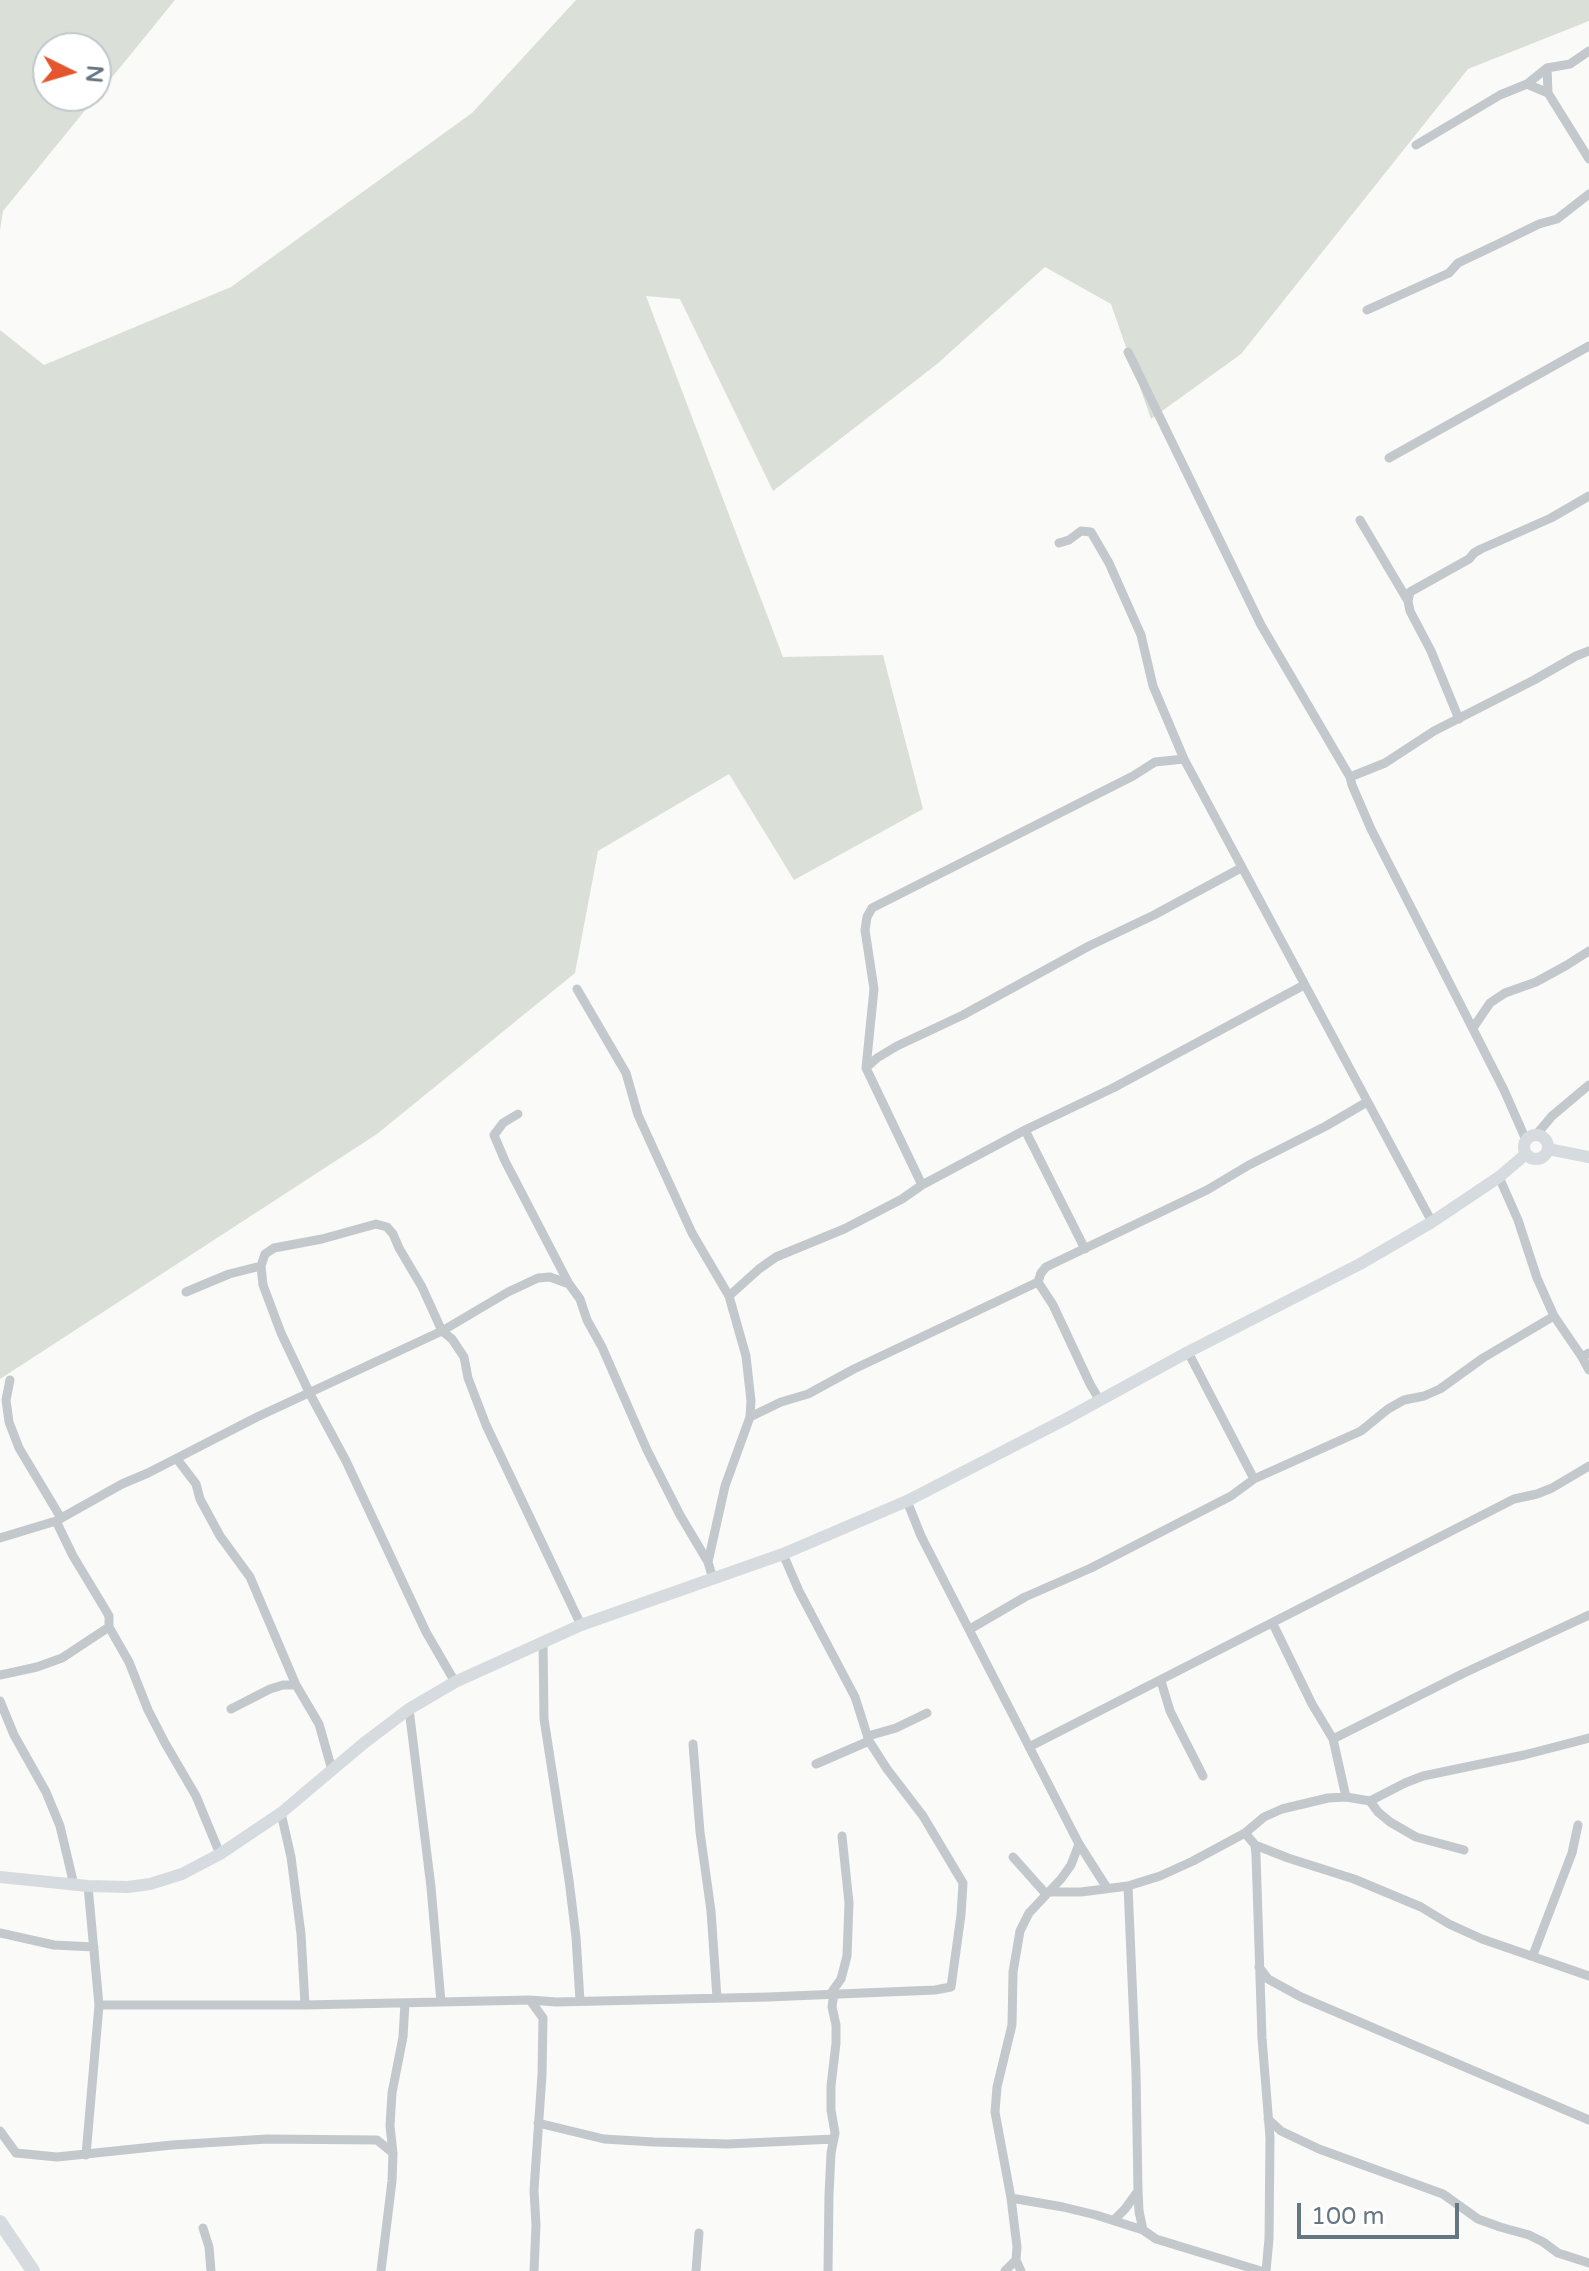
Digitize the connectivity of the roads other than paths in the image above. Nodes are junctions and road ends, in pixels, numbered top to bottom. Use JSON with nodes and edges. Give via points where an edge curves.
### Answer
{"nodes":[{"id":1,"x":1589,"y":51,"type":"edge"},
{"id":2,"x":1547,"y":68,"type":"junction"},
{"id":3,"x":1527,"y":84,"type":"junction"},
{"id":4,"x":1548,"y":93,"type":"junction"},
{"id":5,"x":1416,"y":145,"type":"dead end"},
{"id":6,"x":1589,"y":159,"type":"edge"},
{"id":7,"x":1589,"y":194,"type":"edge"},
{"id":8,"x":1367,"y":310,"type":"dead end"},
{"id":9,"x":1589,"y":346,"type":"edge"},
{"id":10,"x":1128,"y":352,"type":"dead end"},
{"id":11,"x":1389,"y":458,"type":"dead end"},
{"id":12,"x":1589,"y":496,"type":"edge"},
{"id":13,"x":1360,"y":520,"type":"dead end"},
{"id":14,"x":1059,"y":543,"type":"dead end"},
{"id":15,"x":1408,"y":601,"type":"junction"},
{"id":16,"x":1589,"y":651,"type":"edge"},
{"id":17,"x":1459,"y":719,"type":"junction"},
{"id":18,"x":1184,"y":759,"type":"junction"},
{"id":19,"x":1350,"y":777,"type":"junction"},
{"id":20,"x":1241,"y":868,"type":"junction"},
{"id":21,"x":1589,"y":951,"type":"edge"},
{"id":22,"x":1304,"y":985,"type":"junction"},
{"id":23,"x":577,"y":989,"type":"dead end"},
{"id":24,"x":1473,"y":1028,"type":"junction"},
{"id":25,"x":866,"y":1068,"type":"junction"},
{"id":26,"x":1589,"y":1085,"type":"edge"},
{"id":27,"x":1367,"y":1102,"type":"junction"},
{"id":28,"x":518,"y":1114,"type":"dead end"},
{"id":29,"x":1025,"y":1130,"type":"junction"},
{"id":30,"x":1531,"y":1138,"type":"junction"},
{"id":31,"x":1548,"y":1149,"type":"junction"},
{"id":32,"x":1526,"y":1154,"type":"junction"},
{"id":33,"x":1589,"y":1157,"type":"edge"},
{"id":34,"x":1499,"y":1177,"type":"junction"},
{"id":35,"x":922,"y":1185,"type":"junction"},
{"id":36,"x":1432,"y":1222,"type":"junction"},
{"id":37,"x":1085,"y":1249,"type":"junction"},
{"id":38,"x":261,"y":1266,"type":"junction"},
{"id":39,"x":1038,"y":1282,"type":"junction"},
{"id":40,"x":569,"y":1284,"type":"junction"},
{"id":41,"x":186,"y":1292,"type":"dead end"},
{"id":42,"x":729,"y":1296,"type":"junction"},
{"id":43,"x":1554,"y":1316,"type":"junction"},
{"id":44,"x":442,"y":1331,"type":"junction"},
{"id":45,"x":1188,"y":1352,"type":"junction"},
{"id":46,"x":1586,"y":1355,"type":"edge"},
{"id":47,"x":1589,"y":1370,"type":"edge"},
{"id":48,"x":10,"y":1380,"type":"dead end"},
{"id":49,"x":310,"y":1394,"type":"junction"},
{"id":50,"x":1100,"y":1401,"type":"junction"},
{"id":51,"x":750,"y":1417,"type":"junction"},
{"id":52,"x":177,"y":1459,"type":"junction"},
{"id":53,"x":1589,"y":1466,"type":"edge"},
{"id":54,"x":1254,"y":1479,"type":"junction"},
{"id":55,"x":907,"y":1501,"type":"junction"},
{"id":56,"x":58,"y":1520,"type":"junction"},
{"id":57,"x":0,"y":1538,"type":"edge"},
{"id":58,"x":783,"y":1554,"type":"junction"},
{"id":59,"x":708,"y":1562,"type":"junction"},
{"id":60,"x":713,"y":1579,"type":"junction"},
{"id":61,"x":1589,"y":1615,"type":"edge"},
{"id":62,"x":1273,"y":1624,"type":"junction"},
{"id":63,"x":581,"y":1625,"type":"junction"},
{"id":64,"x":109,"y":1627,"type":"junction"},
{"id":65,"x":970,"y":1629,"type":"junction"},
{"id":66,"x":543,"y":1642,"type":"junction"},
{"id":67,"x":0,"y":1675,"type":"edge"},
{"id":68,"x":1161,"y":1681,"type":"junction"},
{"id":69,"x":455,"y":1682,"type":"junction"},
{"id":70,"x":296,"y":1685,"type":"junction"},
{"id":71,"x":0,"y":1701,"type":"edge"},
{"id":72,"x":231,"y":1709,"type":"dead end"},
{"id":73,"x":409,"y":1709,"type":"junction"},
{"id":74,"x":927,"y":1713,"type":"dead end"},
{"id":75,"x":869,"y":1738,"type":"junction"},
{"id":76,"x":1589,"y":1738,"type":"edge"},
{"id":77,"x":1333,"y":1739,"type":"junction"},
{"id":78,"x":693,"y":1744,"type":"dead end"},
{"id":79,"x":1029,"y":1747,"type":"junction"},
{"id":80,"x":816,"y":1764,"type":"dead end"},
{"id":81,"x":332,"y":1770,"type":"junction"},
{"id":82,"x":1203,"y":1776,"type":"dead end"},
{"id":83,"x":1346,"y":1797,"type":"junction"},
{"id":84,"x":1370,"y":1801,"type":"junction"},
{"id":85,"x":281,"y":1813,"type":"junction"},
{"id":86,"x":1578,"y":1825,"type":"dead end"},
{"id":87,"x":1245,"y":1833,"type":"junction"},
{"id":88,"x":842,"y":1836,"type":"dead end"},
{"id":89,"x":1079,"y":1844,"type":"junction"},
{"id":90,"x":1255,"y":1845,"type":"junction"},
{"id":91,"x":1464,"y":1850,"type":"dead end"},
{"id":92,"x":220,"y":1854,"type":"junction"},
{"id":93,"x":1013,"y":1857,"type":"dead end"},
{"id":94,"x":0,"y":1877,"type":"edge"},
{"id":95,"x":81,"y":1885,"type":"junction"},
{"id":96,"x":1128,"y":1886,"type":"junction"},
{"id":97,"x":1107,"y":1888,"type":"junction"},
{"id":98,"x":1048,"y":1893,"type":"junction"},
{"id":99,"x":0,"y":1933,"type":"edge"},
{"id":100,"x":94,"y":1947,"type":"junction"},
{"id":101,"x":1533,"y":1955,"type":"junction"},
{"id":102,"x":1259,"y":1967,"type":"junction"},
{"id":103,"x":1589,"y":1976,"type":"edge"},
{"id":104,"x":832,"y":1993,"type":"junction"},
{"id":105,"x":819,"y":1995,"type":"junction"},
{"id":106,"x":717,"y":1998,"type":"junction"},
{"id":107,"x":530,"y":2000,"type":"junction"},
{"id":108,"x":580,"y":2001,"type":"junction"},
{"id":109,"x":441,"y":2002,"type":"junction"},
{"id":110,"x":556,"y":2002,"type":"junction"},
{"id":111,"x":405,"y":2003,"type":"junction"},
{"id":112,"x":99,"y":2005,"type":"junction"},
{"id":113,"x":305,"y":2005,"type":"junction"},
{"id":114,"x":832,"y":2007,"type":"junction"},
{"id":115,"x":543,"y":2018,"type":"junction"},
{"id":116,"x":1268,"y":2119,"type":"junction"},
{"id":117,"x":1589,"y":2120,"type":"edge"},
{"id":118,"x":538,"y":2123,"type":"junction"},
{"id":119,"x":390,"y":2126,"type":"junction"},
{"id":120,"x":0,"y":2131,"type":"edge"},
{"id":121,"x":1281,"y":2131,"type":"junction"},
{"id":122,"x":1270,"y":2138,"type":"junction"},
{"id":123,"x":834,"y":2139,"type":"junction"},
{"id":124,"x":377,"y":2140,"type":"junction"},
{"id":125,"x":393,"y":2153,"type":"junction"},
{"id":126,"x":86,"y":2155,"type":"junction"},
{"id":127,"x":1138,"y":2191,"type":"junction"},
{"id":128,"x":1011,"y":2198,"type":"junction"},
{"id":129,"x":1114,"y":2220,"type":"junction"},
{"id":130,"x":0,"y":2222,"type":"edge"},
{"id":131,"x":203,"y":2228,"type":"dead end"},
{"id":132,"x":1143,"y":2230,"type":"junction"},
{"id":133,"x":699,"y":2233,"type":"dead end"},
{"id":134,"x":1016,"y":2260,"type":"junction"},
{"id":135,"x":1589,"y":2263,"type":"edge"},
{"id":136,"x":535,"y":2270,"type":"edge"},
{"id":137,"x":33,"y":2271,"type":"edge"},
{"id":138,"x":211,"y":2271,"type":"edge"},
{"id":139,"x":381,"y":2271,"type":"edge"},
{"id":140,"x":696,"y":2271,"type":"edge"},
{"id":141,"x":828,"y":2271,"type":"edge"},
{"id":142,"x":1005,"y":2271,"type":"edge"},
{"id":143,"x":1021,"y":2271,"type":"edge"},
{"id":144,"x":1263,"y":2271,"type":"edge"}],
"edges":[{"from":1,"to":2,"type":"street","via":[[1570,64]]},
{"from":2,"to":3,"type":"street"},
{"from":2,"to":4,"type":"street"},
{"from":3,"to":4,"type":"street"},
{"from":3,"to":5,"type":"street"},
{"from":4,"to":6,"type":"street"},
{"from":7,"to":8,"type":"street","via":[[1557,219]]},
{"from":9,"to":11,"type":"street"},
{"from":10,"to":19,"type":"street","via":[[1261,625]]},
{"from":12,"to":15,"type":"street","via":[[1474,553],[1410,592]]},
{"from":13,"to":15,"type":"street"},
{"from":14,"to":18,"type":"street","via":[[1081,531],[1091,532],[1109,563],[1141,635],[1153,686]]},
{"from":15,"to":17,"type":"street"},
{"from":16,"to":17,"type":"street"},
{"from":17,"to":19,"type":"street","via":[[1385,763]]},
{"from":18,"to":20,"type":"street"},
{"from":18,"to":25,"type":"street","via":[[1155,762],[872,908],[865,930],[874,989]]},
{"from":19,"to":24,"type":"street","via":[[1371,829]]},
{"from":20,"to":22,"type":"street"},
{"from":20,"to":25,"type":"street","via":[[897,1046]]},
{"from":21,"to":24,"type":"street","via":[[1536,982],[1505,993],[1490,1003]]},
{"from":22,"to":27,"type":"street"},
{"from":22,"to":29,"type":"street"},
{"from":23,"to":42,"type":"street","via":[[626,1073],[638,1115],[692,1233]]},
{"from":24,"to":30,"type":"street"},
{"from":25,"to":35,"type":"street"},
{"from":26,"to":30,"type":"street"},
{"from":27,"to":36,"type":"street"},
{"from":27,"to":37,"type":"street","via":[[1207,1190]]},
{"from":28,"to":40,"type":"street","via":[[494,1135]]},
{"from":29,"to":35,"type":"street"},
{"from":29,"to":37,"type":"street"},
{"from":30,"to":31,"type":"street","via":[[1544,1139]]},
{"from":30,"to":32,"type":"street","via":[[1523,1149]]},
{"from":31,"to":32,"type":"street","via":[[1539,1159]]},
{"from":31,"to":33,"type":"street"},
{"from":32,"to":34,"type":"street"},
{"from":34,"to":36,"type":"street"},
{"from":34,"to":43,"type":"street"},
{"from":35,"to":42,"type":"street","via":[[844,1229],[776,1257]]},
{"from":36,"to":45,"type":"street"},
{"from":37,"to":39,"type":"street","via":[[1046,1267]]},
{"from":38,"to":41,"type":"street"},
{"from":38,"to":44,"type":"street","via":[[274,1248],[376,1224],[387,1227]]},
{"from":38,"to":49,"type":"street","via":[[271,1306]]},
{"from":39,"to":50,"type":"street"},
{"from":39,"to":51,"type":"street"},
{"from":40,"to":44,"type":"street","via":[[538,1278]]},
{"from":40,"to":59,"type":"street","via":[[647,1450]]},
{"from":42,"to":51,"type":"street","via":[[746,1356]]},
{"from":43,"to":46,"type":"street"},
{"from":43,"to":54,"type":"street","via":[[1440,1389],[1404,1400],[1361,1431]]},
{"from":44,"to":49,"type":"street"},
{"from":44,"to":63,"type":"street","via":[[464,1357],[486,1425]]},
{"from":45,"to":50,"type":"street"},
{"from":45,"to":54,"type":"street"},
{"from":46,"to":47,"type":"street"},
{"from":48,"to":56,"type":"street","via":[[9,1422]]},
{"from":49,"to":52,"type":"street"},
{"from":49,"to":69,"type":"street"},
{"from":50,"to":55,"type":"street"},
{"from":51,"to":59,"type":"street","via":[[725,1486]]},
{"from":52,"to":56,"type":"street"},
{"from":52,"to":70,"type":"street","via":[[250,1577]]},
{"from":53,"to":62,"type":"street","via":[[1552,1488],[1514,1499]]},
{"from":54,"to":65,"type":"street","via":[[1231,1496]]},
{"from":55,"to":58,"type":"street"},
{"from":55,"to":65,"type":"street"},
{"from":56,"to":57,"type":"street"},
{"from":56,"to":64,"type":"street","via":[[109,1616]]},
{"from":58,"to":60,"type":"street"},
{"from":58,"to":75,"type":"street","via":[[855,1697]]},
{"from":59,"to":60,"type":"street"},
{"from":60,"to":63,"type":"street"},
{"from":61,"to":77,"type":"street"},
{"from":62,"to":68,"type":"street"},
{"from":62,"to":77,"type":"street"},
{"from":63,"to":66,"type":"street"},
{"from":64,"to":67,"type":"street","via":[[62,1658]]},
{"from":64,"to":92,"type":"street","via":[[208,1820]]},
{"from":65,"to":79,"type":"street"},
{"from":66,"to":69,"type":"street"},
{"from":66,"to":108,"type":"street","via":[[544,1719],[569,1880]]},
{"from":68,"to":79,"type":"street"},
{"from":68,"to":82,"type":"street"},
{"from":69,"to":73,"type":"street"},
{"from":70,"to":72,"type":"street","via":[[270,1689]]},
{"from":70,"to":81,"type":"street","via":[[314,1711]]},
{"from":71,"to":95,"type":"street","via":[[46,1792]]},
{"from":73,"to":81,"type":"street"},
{"from":73,"to":109,"type":"street"},
{"from":74,"to":75,"type":"street"},
{"from":75,"to":80,"type":"street"},
{"from":75,"to":104,"type":"street","via":[[963,1883],[951,1987]]},
{"from":76,"to":84,"type":"street","via":[[1423,1776]]},
{"from":77,"to":83,"type":"street"},
{"from":78,"to":106,"type":"street"},
{"from":79,"to":89,"type":"street"},
{"from":81,"to":85,"type":"street"},
{"from":83,"to":84,"type":"street"},
{"from":83,"to":87,"type":"street","via":[[1282,1809]]},
{"from":84,"to":91,"type":"street","via":[[1390,1822],[1416,1837]]},
{"from":85,"to":92,"type":"street"},
{"from":85,"to":113,"type":"street","via":[[301,1934]]},
{"from":86,"to":101,"type":"street"},
{"from":87,"to":90,"type":"street"},
{"from":87,"to":96,"type":"street","via":[[1160,1876]]},
{"from":88,"to":104,"type":"street","via":[[849,1903],[847,1956]]},
{"from":89,"to":97,"type":"street"},
{"from":89,"to":98,"type":"street","via":[[1071,1865]]},
{"from":90,"to":101,"type":"street","via":[[1354,1879],[1482,1939]]},
{"from":90,"to":102,"type":"street"},
{"from":92,"to":95,"type":"street","via":[[150,1884]]},
{"from":93,"to":98,"type":"street"},
{"from":94,"to":95,"type":"street"},
{"from":95,"to":100,"type":"street"},
{"from":96,"to":97,"type":"street"},
{"from":96,"to":127,"type":"street"},
{"from":97,"to":98,"type":"street"},
{"from":98,"to":128,"type":"street","via":[[1020,1931],[1012,2025],[997,2087],[995,2112]]},
{"from":99,"to":100,"type":"street"},
{"from":100,"to":112,"type":"street"},
{"from":101,"to":103,"type":"street"},
{"from":102,"to":116,"type":"street"},
{"from":102,"to":117,"type":"street","via":[[1268,1979],[1301,1997]]},
{"from":104,"to":105,"type":"street"},
{"from":104,"to":114,"type":"street"},
{"from":105,"to":106,"type":"street"},
{"from":105,"to":114,"type":"street"},
{"from":106,"to":108,"type":"street"},
{"from":107,"to":109,"type":"street"},
{"from":107,"to":110,"type":"street"},
{"from":107,"to":115,"type":"street"},
{"from":108,"to":110,"type":"street"},
{"from":109,"to":111,"type":"street"},
{"from":110,"to":115,"type":"street"},
{"from":111,"to":113,"type":"street"},
{"from":111,"to":119,"type":"street"},
{"from":112,"to":113,"type":"street"},
{"from":112,"to":126,"type":"street"},
{"from":114,"to":123,"type":"street"},
{"from":115,"to":118,"type":"street"},
{"from":116,"to":121,"type":"street"},
{"from":116,"to":122,"type":"street"},
{"from":118,"to":123,"type":"street","via":[[604,2139],[654,2142]]},
{"from":118,"to":136,"type":"street"},
{"from":119,"to":124,"type":"street"},
{"from":119,"to":125,"type":"street"},
{"from":120,"to":126,"type":"street","via":[[16,2153]]},
{"from":121,"to":122,"type":"street"},
{"from":121,"to":135,"type":"street","via":[[1443,2194],[1478,2219]]},
{"from":122,"to":144,"type":"street","via":[[1269,2239]]},
{"from":123,"to":141,"type":"street"},
{"from":124,"to":125,"type":"street"},
{"from":124,"to":126,"type":"street","via":[[267,2139]]},
{"from":125,"to":139,"type":"street"},
{"from":127,"to":129,"type":"street"},
{"from":127,"to":132,"type":"street"},
{"from":128,"to":129,"type":"street"},
{"from":128,"to":134,"type":"street"},
{"from":129,"to":132,"type":"street"},
{"from":130,"to":137,"type":"main road"},
{"from":131,"to":138,"type":"street"},
{"from":132,"to":144,"type":"street","via":[[1156,2239]]},
{"from":133,"to":140,"type":"street"},
{"from":134,"to":142,"type":"street"},
{"from":134,"to":143,"type":"street"}]}
